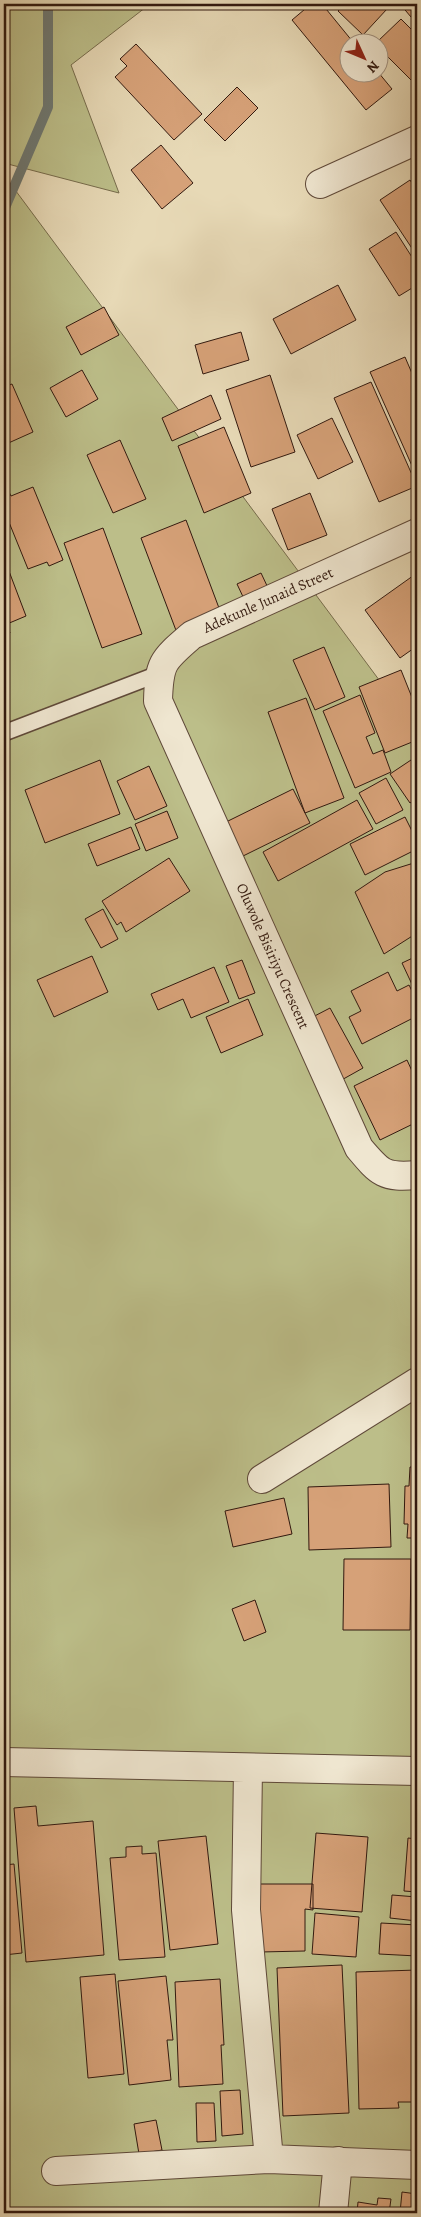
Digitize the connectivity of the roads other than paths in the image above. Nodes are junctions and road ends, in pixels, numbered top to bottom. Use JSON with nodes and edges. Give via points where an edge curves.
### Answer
{"nodes":[{"id":1,"x":417,"y":140,"type":"edge"},
{"id":2,"x":320,"y":184,"type":"dead end"},
{"id":3,"x":417,"y":533,"type":"edge"},
{"id":4,"x":158,"y":674,"type":"junction"},
{"id":5,"x":4,"y":733,"type":"edge"},
{"id":6,"x":417,"y":1174,"type":"edge"},
{"id":7,"x":417,"y":1382,"type":"edge"},
{"id":8,"x":262,"y":1479,"type":"dead end"},
{"id":9,"x":4,"y":1762,"type":"edge"},
{"id":10,"x":248,"y":1768,"type":"junction"},
{"id":11,"x":417,"y":1771,"type":"edge"},
{"id":12,"x":269,"y":2159,"type":"junction"},
{"id":13,"x":338,"y":2161,"type":"junction"},
{"id":14,"x":417,"y":2165,"type":"edge"},
{"id":15,"x":56,"y":2171,"type":"dead end"},
{"id":16,"x":333,"y":2213,"type":"edge"}],
"edges":[{"from":1,"to":2,"type":"street"},
{"from":3,"to":4,"type":"street","name":"Adekunle Junaid Street","via":[[192,635],[168,655]]},
{"from":4,"to":5,"type":"lane"},
{"from":4,"to":6,"type":"street","name":"Oluwole Bisiriyu Crescent","via":[[158,701],[360,1148],[377,1169],[395,1177]]},
{"from":7,"to":8,"type":"street"},
{"from":9,"to":10,"type":"street"},
{"from":10,"to":11,"type":"street"},
{"from":10,"to":12,"type":"street","via":[[246,1910]]},
{"from":12,"to":13,"type":"street"},
{"from":12,"to":15,"type":"street"},
{"from":13,"to":14,"type":"street"},
{"from":13,"to":16,"type":"street"}]}
